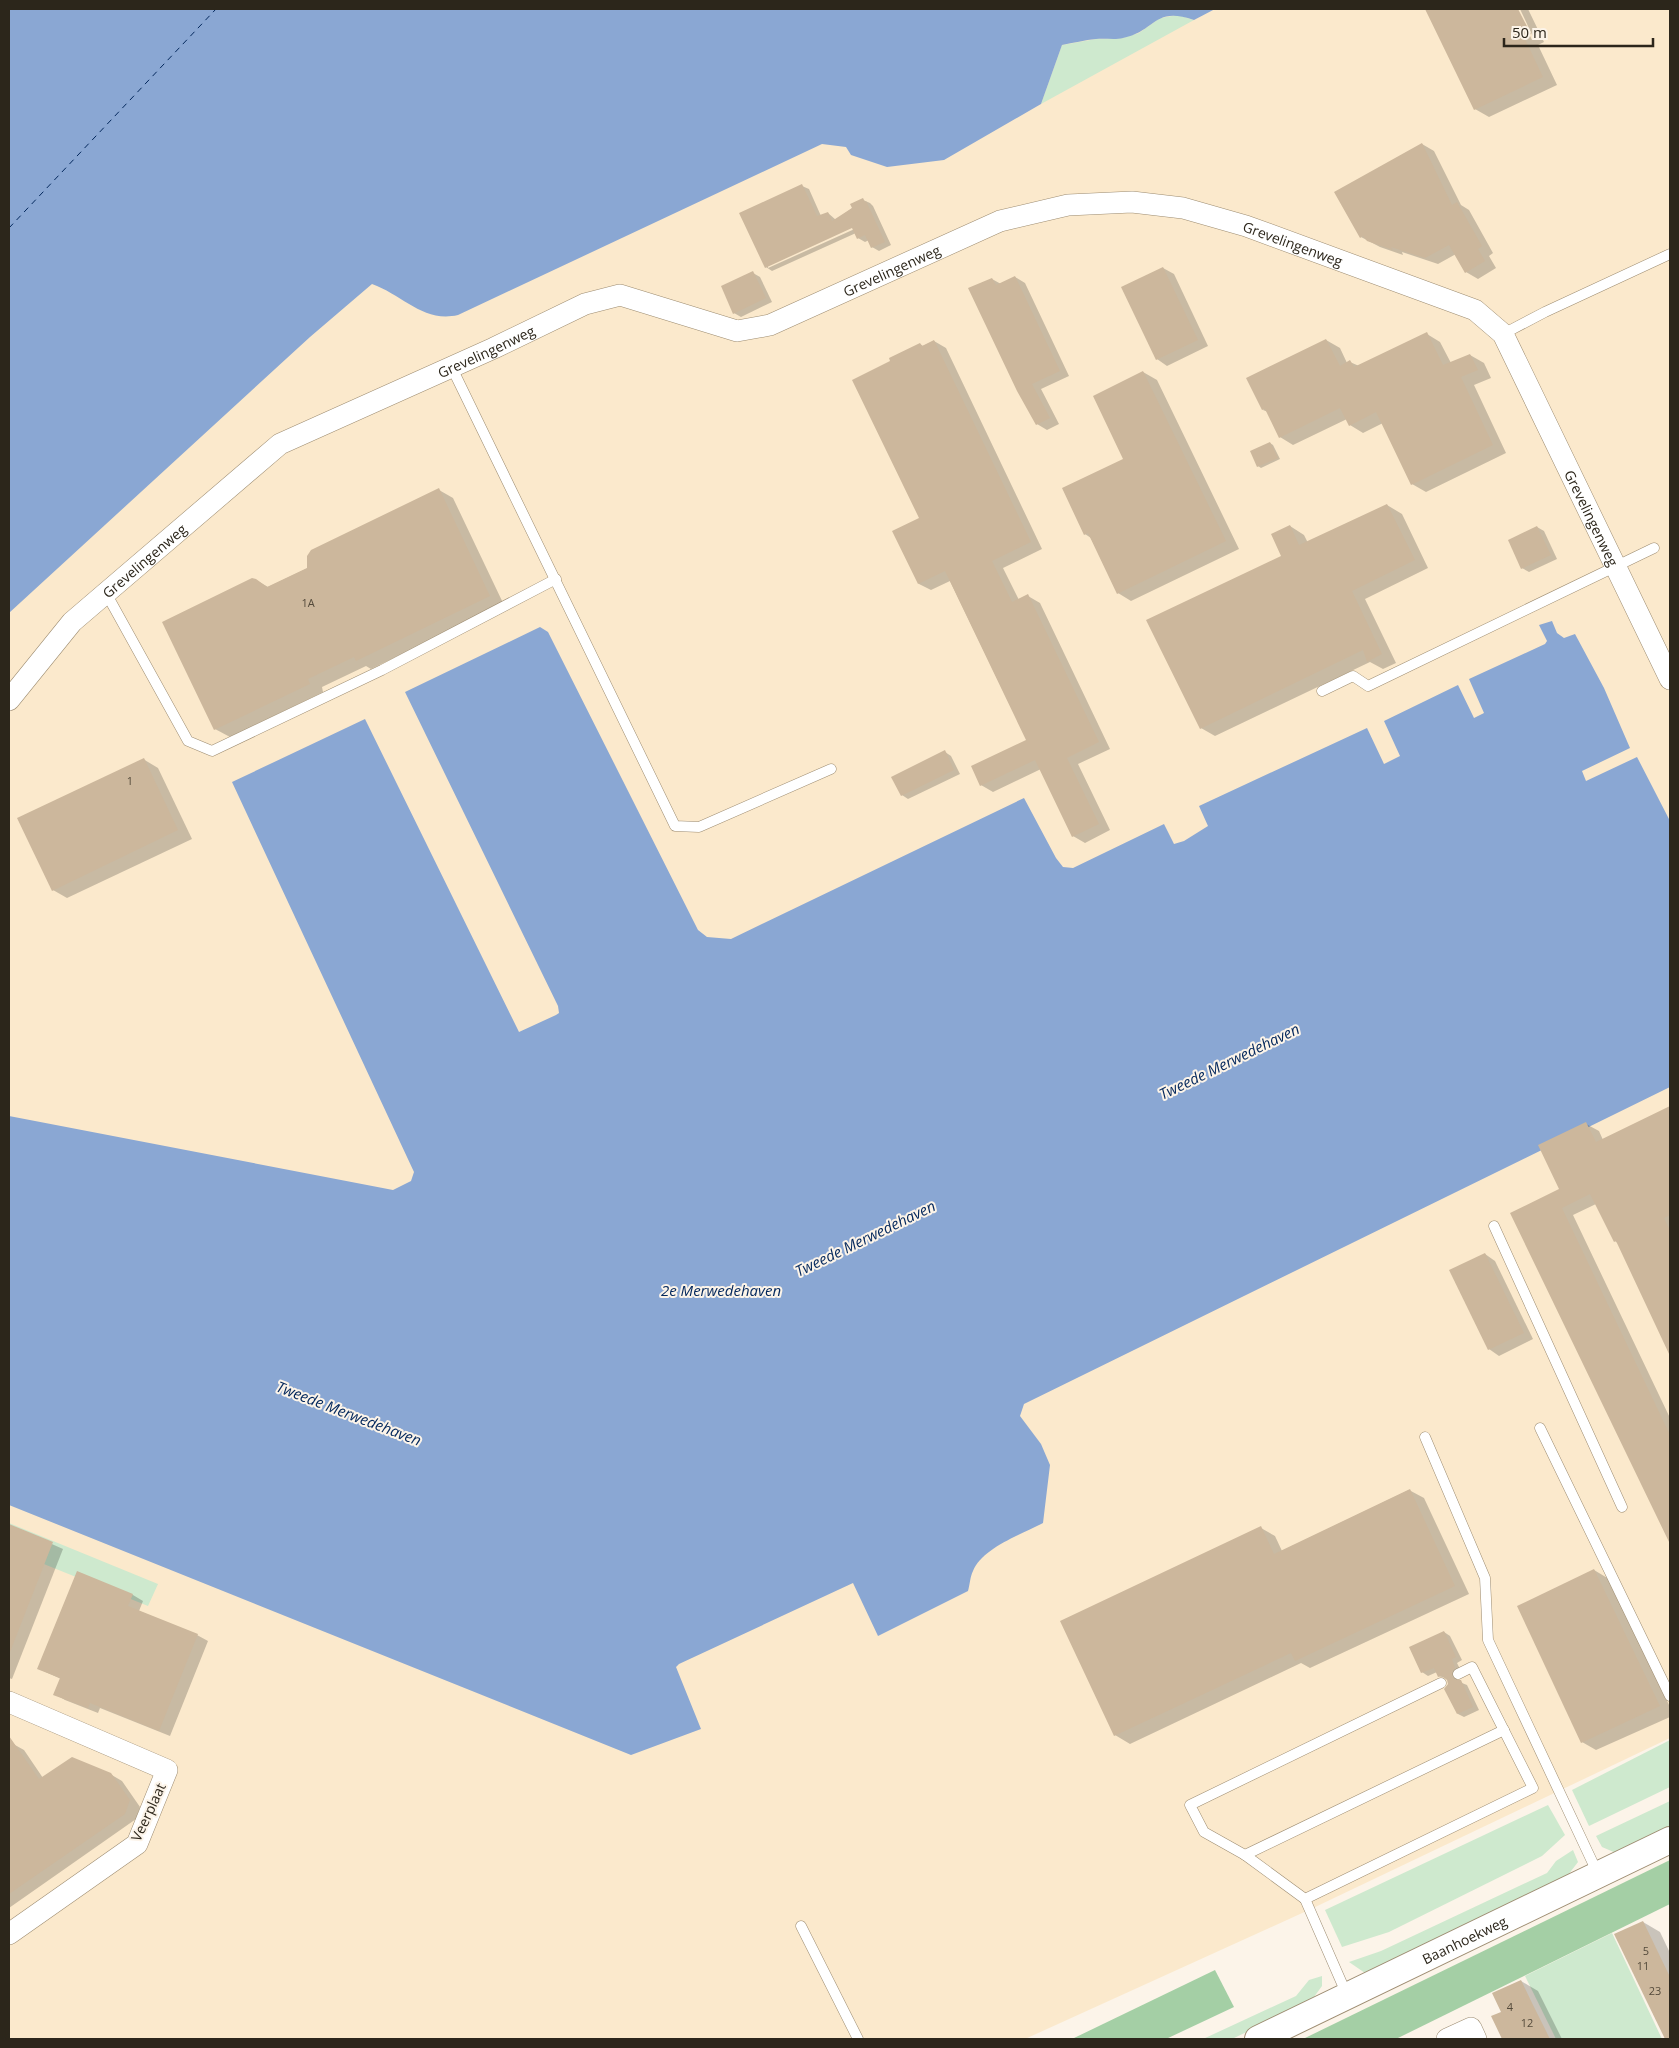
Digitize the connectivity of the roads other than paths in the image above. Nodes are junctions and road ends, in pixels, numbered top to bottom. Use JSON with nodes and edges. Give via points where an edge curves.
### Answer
{"nodes":[{"id":1,"x":1670,"y":254,"type":"edge"},
{"id":2,"x":1503,"y":334,"type":"junction"},
{"id":3,"x":451,"y":366,"type":"junction"},
{"id":4,"x":1654,"y":548,"type":"dead end"},
{"id":5,"x":1616,"y":568,"type":"junction"},
{"id":6,"x":556,"y":578,"type":"junction"},
{"id":7,"x":106,"y":593,"type":"junction"},
{"id":8,"x":1670,"y":679,"type":"edge"},
{"id":9,"x":1322,"y":691,"type":"dead end"},
{"id":10,"x":9,"y":700,"type":"edge"},
{"id":11,"x":831,"y":769,"type":"dead end"},
{"id":12,"x":1494,"y":1226,"type":"dead end"},
{"id":13,"x":1540,"y":1428,"type":"dead end"},
{"id":14,"x":1425,"y":1437,"type":"dead end"},
{"id":15,"x":1622,"y":1507,"type":"dead end"},
{"id":16,"x":1458,"y":1674,"type":"dead end"},
{"id":17,"x":1441,"y":1682,"type":"dead end"},
{"id":18,"x":1670,"y":1696,"type":"edge"},
{"id":19,"x":9,"y":1702,"type":"edge"},
{"id":20,"x":1504,"y":1730,"type":"junction"},
{"id":21,"x":1670,"y":1840,"type":"edge"},
{"id":22,"x":1245,"y":1855,"type":"junction"},
{"id":23,"x":1598,"y":1875,"type":"junction"},
{"id":24,"x":1305,"y":1900,"type":"junction"},
{"id":25,"x":801,"y":1926,"type":"dead end"},
{"id":26,"x":9,"y":1934,"type":"edge"},
{"id":27,"x":1348,"y":1996,"type":"junction"},
{"id":28,"x":858,"y":2039,"type":"edge"},
{"id":29,"x":1258,"y":2039,"type":"edge"},
{"id":30,"x":1447,"y":2039,"type":"edge"},
{"id":31,"x":1476,"y":2039,"type":"edge"}],
"edges":[{"from":1,"to":2,"type":"lane"},
{"from":2,"to":3,"type":"street","name":"Grevelingenweg","via":[[1475,310],[1246,226],[1183,208],[1132,202],[1068,205],[1000,221],[770,326],[737,331],[620,296],[585,304]]},
{"from":2,"to":5,"type":"street","name":"Grevelingenweg"},
{"from":3,"to":6,"type":"lane"},
{"from":3,"to":7,"type":"street","name":"Grevelingenweg","via":[[275,447]]},
{"from":4,"to":5,"type":"lane"},
{"from":5,"to":8,"type":"street","name":"Grevelingenweg"},
{"from":5,"to":9,"type":"lane","via":[[1368,686],[1353,676]]},
{"from":6,"to":7,"type":"lane","via":[[382,670],[212,751],[188,741]]},
{"from":6,"to":11,"type":"lane","via":[[675,826],[699,827]]},
{"from":7,"to":10,"type":"street","name":"Grevelingenweg","via":[[72,622]]},
{"from":12,"to":15,"type":"lane"},
{"from":13,"to":18,"type":"lane"},
{"from":14,"to":23,"type":"lane","via":[[1485,1578],[1488,1640]]},
{"from":16,"to":20,"type":"lane","via":[[1472,1667]]},
{"from":17,"to":22,"type":"lane","via":[[1190,1805],[1204,1832]]},
{"from":19,"to":26,"type":"street","name":"Veerplaat","via":[[167,1770],[137,1844]]},
{"from":20,"to":22,"type":"lane"},
{"from":20,"to":24,"type":"lane","via":[[1533,1788]]},
{"from":21,"to":23,"type":"street","name":"Baanhoekweg"},
{"from":22,"to":24,"type":"lane"},
{"from":23,"to":27,"type":"street","name":"Baanhoekweg"},
{"from":24,"to":27,"type":"lane"},
{"from":25,"to":28,"type":"lane"},
{"from":27,"to":29,"type":"street","name":"Baanhoekweg"},
{"from":30,"to":31,"type":"street","via":[[1471,2028]]}]}
